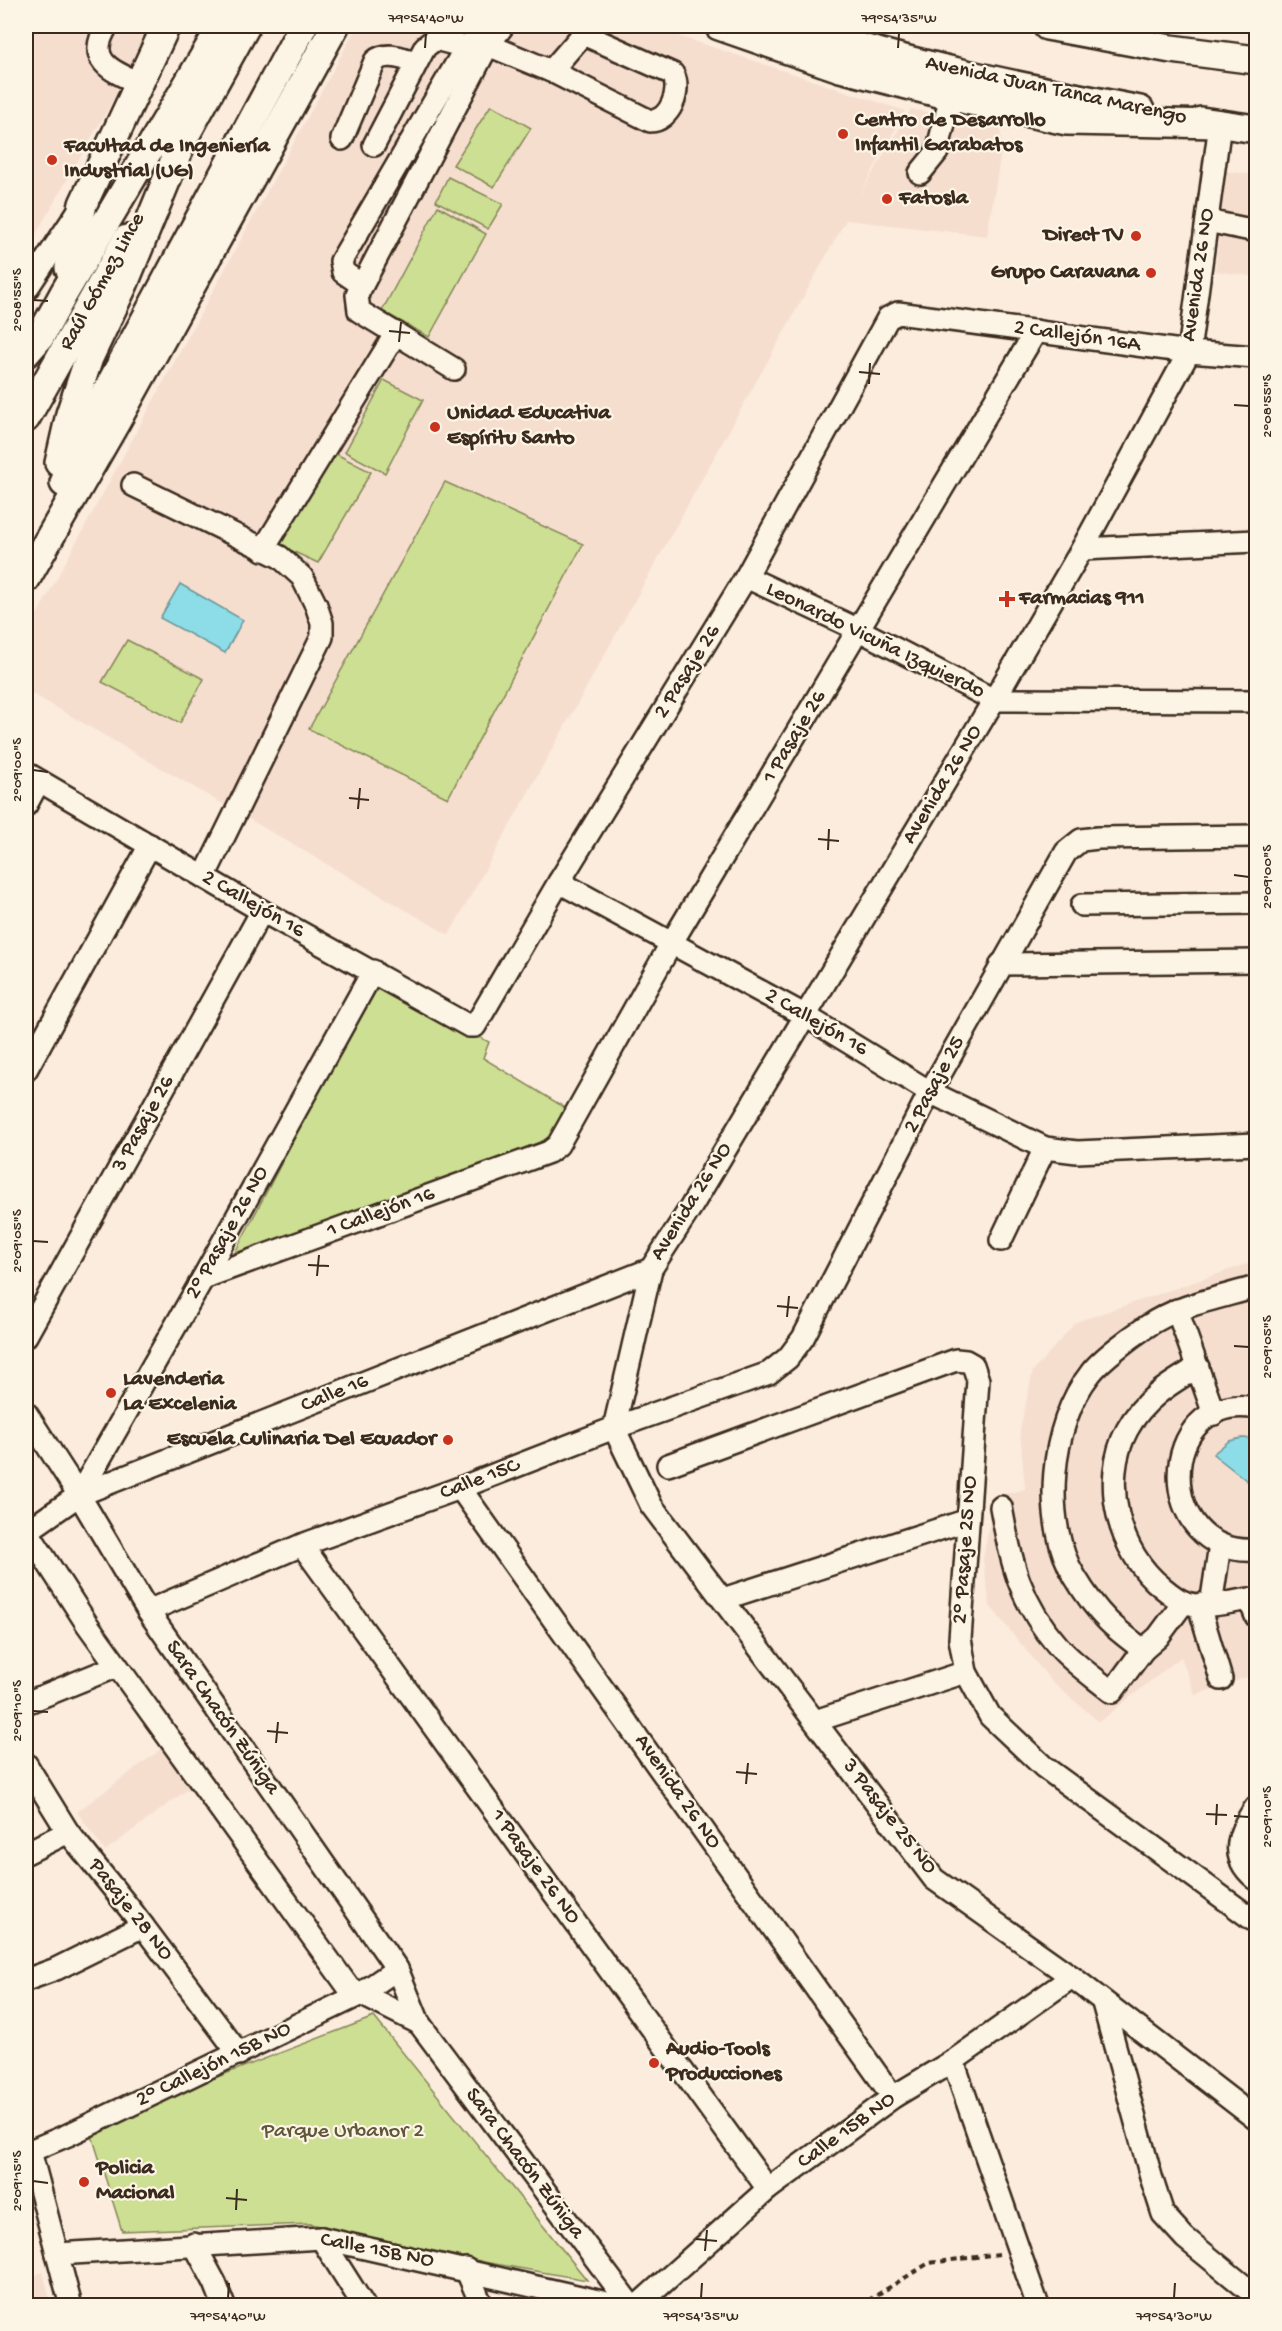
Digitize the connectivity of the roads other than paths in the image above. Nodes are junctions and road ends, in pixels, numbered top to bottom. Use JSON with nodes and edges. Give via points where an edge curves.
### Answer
{"nodes":[{"id":1,"x":107,"y":26,"type":"edge"},
{"id":2,"x":166,"y":26,"type":"edge"},
{"id":3,"x":246,"y":26,"type":"edge"},
{"id":4,"x":303,"y":26,"type":"edge"},
{"id":5,"x":336,"y":26,"type":"edge"},
{"id":6,"x":503,"y":26,"type":"edge"},
{"id":7,"x":719,"y":26,"type":"edge"},
{"id":8,"x":789,"y":26,"type":"edge"},
{"id":9,"x":1047,"y":26,"type":"edge"},
{"id":10,"x":584,"y":30,"type":"edge"},
{"id":11,"x":490,"y":35,"type":"edge"},
{"id":12,"x":222,"y":40,"type":"edge"},
{"id":13,"x":466,"y":47,"type":"junction"},
{"id":14,"x":1257,"y":60,"type":"edge"},
{"id":15,"x":416,"y":63,"type":"junction"},
{"id":16,"x":551,"y":71,"type":"junction"},
{"id":17,"x":139,"y":83,"type":"junction"},
{"id":18,"x":951,"y":96,"type":"junction"},
{"id":19,"x":172,"y":111,"type":"junction"},
{"id":20,"x":1220,"y":124,"type":"junction"},
{"id":21,"x":1257,"y":129,"type":"edge"},
{"id":22,"x":342,"y":139,"type":"dead end"},
{"id":23,"x":183,"y":140,"type":"junction"},
{"id":24,"x":374,"y":145,"type":"dead end"},
{"id":25,"x":920,"y":173,"type":"dead end"},
{"id":26,"x":88,"y":194,"type":"junction"},
{"id":27,"x":1207,"y":221,"type":"junction"},
{"id":28,"x":1257,"y":231,"type":"edge"},
{"id":29,"x":362,"y":285,"type":"junction"},
{"id":30,"x":26,"y":290,"type":"edge"},
{"id":31,"x":64,"y":293,"type":"junction"},
{"id":32,"x":898,"y":313,"type":"joint"},
{"id":33,"x":1036,"y":331,"type":"junction"},
{"id":34,"x":396,"y":333,"type":"junction"},
{"id":35,"x":1189,"y":352,"type":"junction"},
{"id":36,"x":26,"y":353,"type":"edge"},
{"id":37,"x":1257,"y":357,"type":"edge"},
{"id":38,"x":454,"y":369,"type":"dead end"},
{"id":39,"x":26,"y":418,"type":"edge"},
{"id":40,"x":133,"y":485,"type":"dead end"},
{"id":41,"x":46,"y":525,"type":"junction"},
{"id":42,"x":1257,"y":541,"type":"edge"},
{"id":43,"x":1082,"y":549,"type":"junction"},
{"id":44,"x":263,"y":550,"type":"junction"},
{"id":45,"x":28,"y":575,"type":"edge"},
{"id":46,"x":746,"y":577,"type":"junction"},
{"id":47,"x":859,"y":630,"type":"junction"},
{"id":48,"x":994,"y":700,"type":"junction"},
{"id":49,"x":1257,"y":701,"type":"edge"},
{"id":50,"x":32,"y":777,"type":"edge"},
{"id":51,"x":26,"y":805,"type":"edge"},
{"id":52,"x":1257,"y":836,"type":"edge"},
{"id":53,"x":150,"y":845,"type":"junction"},
{"id":54,"x":204,"y":877,"type":"junction"},
{"id":55,"x":559,"y":882,"type":"junction"},
{"id":56,"x":1257,"y":903,"type":"edge"},
{"id":57,"x":1082,"y":905,"type":"dead end"},
{"id":58,"x":262,"y":911,"type":"junction"},
{"id":59,"x":672,"y":942,"type":"junction"},
{"id":60,"x":1257,"y":961,"type":"edge"},
{"id":61,"x":1001,"y":964,"type":"junction"},
{"id":62,"x":373,"y":971,"type":"junction"},
{"id":63,"x":804,"y":1015,"type":"junction"},
{"id":64,"x":469,"y":1026,"type":"joint"},
{"id":65,"x":26,"y":1070,"type":"edge"},
{"id":66,"x":930,"y":1092,"type":"junction"},
{"id":67,"x":1257,"y":1144,"type":"edge"},
{"id":68,"x":558,"y":1145,"type":"joint"},
{"id":69,"x":1045,"y":1148,"type":"junction"},
{"id":70,"x":1001,"y":1240,"type":"dead end"},
{"id":71,"x":651,"y":1269,"type":"junction"},
{"id":72,"x":203,"y":1278,"type":"junction"},
{"id":73,"x":1257,"y":1287,"type":"edge"},
{"id":74,"x":1177,"y":1310,"type":"junction"},
{"id":75,"x":26,"y":1336,"type":"edge"},
{"id":76,"x":803,"y":1338,"type":"joint"},
{"id":77,"x":1198,"y":1366,"type":"junction"},
{"id":78,"x":1257,"y":1408,"type":"edge"},
{"id":79,"x":26,"y":1413,"type":"edge"},
{"id":80,"x":1214,"y":1414,"type":"junction"},
{"id":81,"x":614,"y":1428,"type":"junction"},
{"id":82,"x":668,"y":1465,"type":"dead end"},
{"id":83,"x":460,"y":1488,"type":"junction"},
{"id":84,"x":79,"y":1495,"type":"junction"},
{"id":85,"x":1001,"y":1507,"type":"dead end"},
{"id":86,"x":968,"y":1520,"type":"junction"},
{"id":87,"x":26,"y":1530,"type":"edge"},
{"id":88,"x":302,"y":1545,"type":"junction"},
{"id":89,"x":1220,"y":1545,"type":"junction"},
{"id":90,"x":1257,"y":1550,"type":"edge"},
{"id":91,"x":723,"y":1599,"type":"junction"},
{"id":92,"x":1199,"y":1604,"type":"junction"},
{"id":93,"x":148,"y":1611,"type":"junction"},
{"id":94,"x":1257,"y":1616,"type":"edge"},
{"id":95,"x":1143,"y":1650,"type":"junction"},
{"id":96,"x":117,"y":1666,"type":"junction"},
{"id":97,"x":966,"y":1672,"type":"junction"},
{"id":98,"x":1221,"y":1679,"type":"dead end"},
{"id":99,"x":26,"y":1703,"type":"edge"},
{"id":100,"x":815,"y":1721,"type":"junction"},
{"id":101,"x":26,"y":1764,"type":"edge"},
{"id":102,"x":1257,"y":1807,"type":"edge"},
{"id":103,"x":68,"y":1832,"type":"junction"},
{"id":104,"x":26,"y":1853,"type":"edge"},
{"id":105,"x":1257,"y":1879,"type":"edge"},
{"id":106,"x":1257,"y":1922,"type":"edge"},
{"id":107,"x":143,"y":1926,"type":"junction"},
{"id":108,"x":397,"y":1969,"type":"junction"},
{"id":109,"x":1072,"y":1977,"type":"junction"},
{"id":110,"x":26,"y":1980,"type":"edge"},
{"id":111,"x":359,"y":1995,"type":"junction"},
{"id":112,"x":1103,"y":2003,"type":"junction"},
{"id":113,"x":418,"y":2023,"type":"junction"},
{"id":114,"x":239,"y":2054,"type":"junction"},
{"id":115,"x":953,"y":2061,"type":"junction"},
{"id":116,"x":893,"y":2097,"type":"junction"},
{"id":117,"x":1257,"y":2119,"type":"edge"},
{"id":118,"x":28,"y":2151,"type":"edge"},
{"id":119,"x":768,"y":2189,"type":"junction"},
{"id":120,"x":321,"y":2238,"type":"junction"},
{"id":121,"x":194,"y":2244,"type":"junction"},
{"id":122,"x":57,"y":2254,"type":"junction"},
{"id":123,"x":466,"y":2269,"type":"junction"},
{"id":124,"x":1257,"y":2296,"type":"edge"},
{"id":125,"x":71,"y":2306,"type":"edge"},
{"id":126,"x":224,"y":2306,"type":"edge"},
{"id":127,"x":364,"y":2306,"type":"edge"},
{"id":128,"x":482,"y":2306,"type":"edge"},
{"id":129,"x":620,"y":2306,"type":"edge"},
{"id":130,"x":631,"y":2306,"type":"edge"},
{"id":131,"x":637,"y":2306,"type":"edge"},
{"id":132,"x":1038,"y":2306,"type":"edge"}],
"edges":[{"from":1,"to":17,"type":"street","via":[[99,39],[100,58],[120,75]]},
{"from":2,"to":17,"type":"main road"},
{"from":3,"to":12,"type":"main road"},
{"from":4,"to":41,"type":"main road","via":[[88,426]]},
{"from":5,"to":45,"type":"main road"},
{"from":6,"to":11,"type":"street"},
{"from":7,"to":18,"type":"main road","name":"Avenida Juan Tanca Marengo","via":[[840,68]]},
{"from":8,"to":20,"type":"main road","name":"Avenida Juan Tanca Marengo","via":[[972,76]]},
{"from":9,"to":14,"type":"main road"},
{"from":10,"to":16,"type":"street"},
{"from":10,"to":16,"type":"street","via":[[673,74],[678,90],[665,116],[650,121]]},
{"from":11,"to":13,"type":"street"},
{"from":11,"to":16,"type":"street"},
{"from":11,"to":29,"type":"street"},
{"from":12,"to":19,"type":"main road","name":"Raúl Gómez Lince"},
{"from":12,"to":23,"type":"main road","name":"Raúl Gómez Lince"},
{"from":13,"to":15,"type":"street","via":[[435,39],[424,47]]},
{"from":13,"to":29,"type":"street","via":[[341,261],[343,272]]},
{"from":15,"to":22,"type":"street","via":[[388,56],[375,61]]},
{"from":15,"to":24,"type":"street"},
{"from":17,"to":26,"type":"main road"},
{"from":18,"to":20,"type":"main road","name":"Avenida Juan Tanca Marengo","via":[[1067,121]]},
{"from":18,"to":25,"type":"street","via":[[937,152]]},
{"from":19,"to":26,"type":"main road"},
{"from":19,"to":31,"type":"main road","name":"Raúl Gómez Lince"},
{"from":20,"to":21,"type":"main road","name":"Avenida Juan Tanca Marengo"},
{"from":20,"to":27,"type":"street","name":"Avenida 26 NO"},
{"from":23,"to":39,"type":"main road","name":"Raúl Gómez Lince"},
{"from":23,"to":41,"type":"main road","via":[[77,390]]},
{"from":26,"to":30,"type":"street"},
{"from":26,"to":31,"type":"main road"},
{"from":27,"to":28,"type":"street"},
{"from":27,"to":35,"type":"street","name":"Avenida 26 NO"},
{"from":29,"to":34,"type":"street","via":[[357,295],[359,311]]},
{"from":31,"to":36,"type":"main road","name":"Raúl Gómez Lince","via":[[40,337]]},
{"from":32,"to":33,"type":"street","name":"2 Callejón 16A"},
{"from":32,"to":46,"type":"street","name":"2 Pasaje 26","via":[[888,318]]},
{"from":33,"to":35,"type":"street","name":"2 Callejón 16A"},
{"from":33,"to":47,"type":"street","name":"1 Pasaje 26"},
{"from":34,"to":38,"type":"street"},
{"from":34,"to":44,"type":"street"},
{"from":35,"to":37,"type":"street","name":"2 Callejón 16A"},
{"from":35,"to":43,"type":"street","name":"Avenida 26 NO"},
{"from":40,"to":44,"type":"street"},
{"from":41,"to":45,"type":"main road"},
{"from":42,"to":43,"type":"street"},
{"from":43,"to":48,"type":"street","name":"Avenida 26 NO"},
{"from":44,"to":54,"type":"street","via":[[280,558],[302,577],[322,623],[322,637]]},
{"from":46,"to":47,"type":"street","name":"Leonardo Vicuña Izquierdo"},
{"from":46,"to":55,"type":"street","name":"2 Pasaje 26"},
{"from":47,"to":48,"type":"street","name":"Leonardo Vicuña Izquierdo"},
{"from":47,"to":59,"type":"street","name":"1 Pasaje 26"},
{"from":48,"to":49,"type":"street","name":"Leonardo Vicuña Izquierdo"},
{"from":48,"to":63,"type":"street","name":"Avenida 26 NO"},
{"from":50,"to":51,"type":"street"},
{"from":50,"to":53,"type":"street","name":"2 Callejón 16"},
{"from":52,"to":61,"type":"street","name":"2 Pasaje 25","via":[[1081,840],[1066,852]]},
{"from":53,"to":54,"type":"street","name":"2 Callejón 16"},
{"from":53,"to":65,"type":"street"},
{"from":54,"to":58,"type":"street","name":"2 Callejón 16"},
{"from":55,"to":59,"type":"street","name":"2 Callejón 16"},
{"from":55,"to":64,"type":"street","name":"2 Pasaje 26","via":[[477,1024]]},
{"from":56,"to":57,"type":"street"},
{"from":58,"to":62,"type":"street","name":"2 Callejón 16"},
{"from":58,"to":75,"type":"street","name":"3 Pasaje 26"},
{"from":59,"to":63,"type":"street","name":"2 Callejón 16"},
{"from":59,"to":68,"type":"street","name":"1 Pasaje 26"},
{"from":60,"to":61,"type":"street"},
{"from":61,"to":66,"type":"street","name":"2 Pasaje 25"},
{"from":62,"to":64,"type":"street","name":"2 Callejón 16"},
{"from":62,"to":72,"type":"street","name":"2° Pasaje 26 NO"},
{"from":63,"to":66,"type":"street","name":"2 Callejón 16"},
{"from":63,"to":71,"type":"street","name":"Avenida 26 NO"},
{"from":66,"to":69,"type":"street","name":"2 Callejón 16"},
{"from":66,"to":76,"type":"street","name":"2 Pasaje 25"},
{"from":67,"to":69,"type":"street","name":"2 Callejón 16","via":[[1077,1152]]},
{"from":68,"to":72,"type":"street","name":"1 Callejón 16","via":[[549,1152]]},
{"from":69,"to":70,"type":"street"},
{"from":71,"to":81,"type":"street","name":"Avenida 26 NO"},
{"from":71,"to":84,"type":"street","name":"Calle 16"},
{"from":72,"to":84,"type":"street","name":"2° Pasaje 26 NO"},
{"from":73,"to":74,"type":"street"},
{"from":74,"to":77,"type":"street"},
{"from":74,"to":95,"type":"street","via":[[1146,1327],[1091,1372],[1073,1399],[1057,1452],[1056,1517],[1071,1568],[1107,1620]]},
{"from":76,"to":81,"type":"street","name":"Calle 15C","via":[[788,1358],[769,1373]]},
{"from":77,"to":80,"type":"street"},
{"from":77,"to":92,"type":"street","via":[[1164,1387],[1143,1407],[1126,1431],[1115,1476],[1118,1509],[1130,1551],[1157,1583]]},
{"from":78,"to":80,"type":"street","via":[[1231,1408]]},
{"from":79,"to":84,"type":"street","name":"Sara Chacón Zúñiga"},
{"from":80,"to":89,"type":"street","via":[[1186,1440],[1178,1482],[1182,1503],[1192,1521]]},
{"from":81,"to":83,"type":"street","name":"Calle 15C"},
{"from":81,"to":91,"type":"street","name":"3 Pasaje 25 NO","via":[[651,1505]]},
{"from":82,"to":86,"type":"street","name":"2° Pasaje 25 NO","via":[[956,1360],[966,1361],[973,1365],[978,1380]]},
{"from":83,"to":88,"type":"street","name":"Calle 15C"},
{"from":83,"to":116,"type":"street","name":"Avenida 26 NO"},
{"from":84,"to":87,"type":"street","name":"Calle 16"},
{"from":84,"to":93,"type":"street","name":"Sara Chacón Zúñiga"},
{"from":85,"to":95,"type":"street","via":[[1019,1583],[1060,1648],[1112,1692]]},
{"from":86,"to":91,"type":"street"},
{"from":86,"to":97,"type":"street","name":"2° Pasaje 25 NO","via":[[960,1639]]},
{"from":87,"to":96,"type":"street","name":"Sara Chacón Zúñiga"},
{"from":88,"to":93,"type":"street","name":"Calle 15C"},
{"from":88,"to":119,"type":"street","name":"1 Pasaje 26 NO"},
{"from":89,"to":90,"type":"street","via":[[1239,1551]]},
{"from":89,"to":92,"type":"street"},
{"from":91,"to":100,"type":"street","name":"3 Pasaje 25 NO"},
{"from":92,"to":94,"type":"street","via":[[1249,1599]]},
{"from":92,"to":95,"type":"street"},
{"from":92,"to":98,"type":"street"},
{"from":93,"to":108,"type":"street","name":"Sara Chacón Zúñiga"},
{"from":96,"to":99,"type":"street"},
{"from":96,"to":111,"type":"street","name":"Sara Chacón Zúñiga","via":[[349,1988]]},
{"from":97,"to":100,"type":"street"},
{"from":97,"to":106,"type":"street","name":"2° Pasaje 25 NO","via":[[990,1716],[1044,1767]]},
{"from":100,"to":109,"type":"street","name":"3 Pasaje 25 NO","via":[[934,1879]]},
{"from":101,"to":103,"type":"street","name":"Pasaje 28 NO"},
{"from":102,"to":105,"type":"street","via":[[1242,1826],[1239,1844],[1240,1860]]},
{"from":103,"to":104,"type":"street"},
{"from":103,"to":107,"type":"street","name":"Pasaje 28 NO"},
{"from":107,"to":110,"type":"street"},
{"from":107,"to":114,"type":"street","name":"Pasaje 28 NO"},
{"from":108,"to":111,"type":"street","name":"2° Callejón 15B NO"},
{"from":108,"to":113,"type":"street","name":"Sara Chacón Zúñiga"},
{"from":109,"to":112,"type":"street","name":"3 Pasaje 25 NO"},
{"from":109,"to":115,"type":"street","name":"Calle 15B NO"},
{"from":111,"to":113,"type":"street","name":"Sara Chacón Zúñiga"},
{"from":111,"to":114,"type":"street","name":"2° Callejón 15B NO"},
{"from":112,"to":117,"type":"street","name":"3 Pasaje 25 NO"},
{"from":112,"to":124,"type":"street","via":[[1163,2214],[1185,2238]]},
{"from":113,"to":130,"type":"street","name":"Sara Chacón Zúñiga"},
{"from":114,"to":118,"type":"street","name":"2° Callejón 15B NO"},
{"from":115,"to":116,"type":"street","name":"Calle 15B NO"},
{"from":115,"to":132,"type":"street"},
{"from":116,"to":119,"type":"street","name":"Calle 15B NO"},
{"from":118,"to":122,"type":"street"},
{"from":119,"to":131,"type":"street","name":"Calle 15B NO"},
{"from":120,"to":121,"type":"street","name":"Calle 15B NO"},
{"from":120,"to":123,"type":"street","name":"Calle 15B NO"},
{"from":120,"to":127,"type":"street"},
{"from":121,"to":122,"type":"street","name":"Calle 15B NO"},
{"from":121,"to":126,"type":"street"},
{"from":122,"to":125,"type":"street"},
{"from":123,"to":128,"type":"street"},
{"from":123,"to":129,"type":"street","name":"Calle 15B NO"}]}
